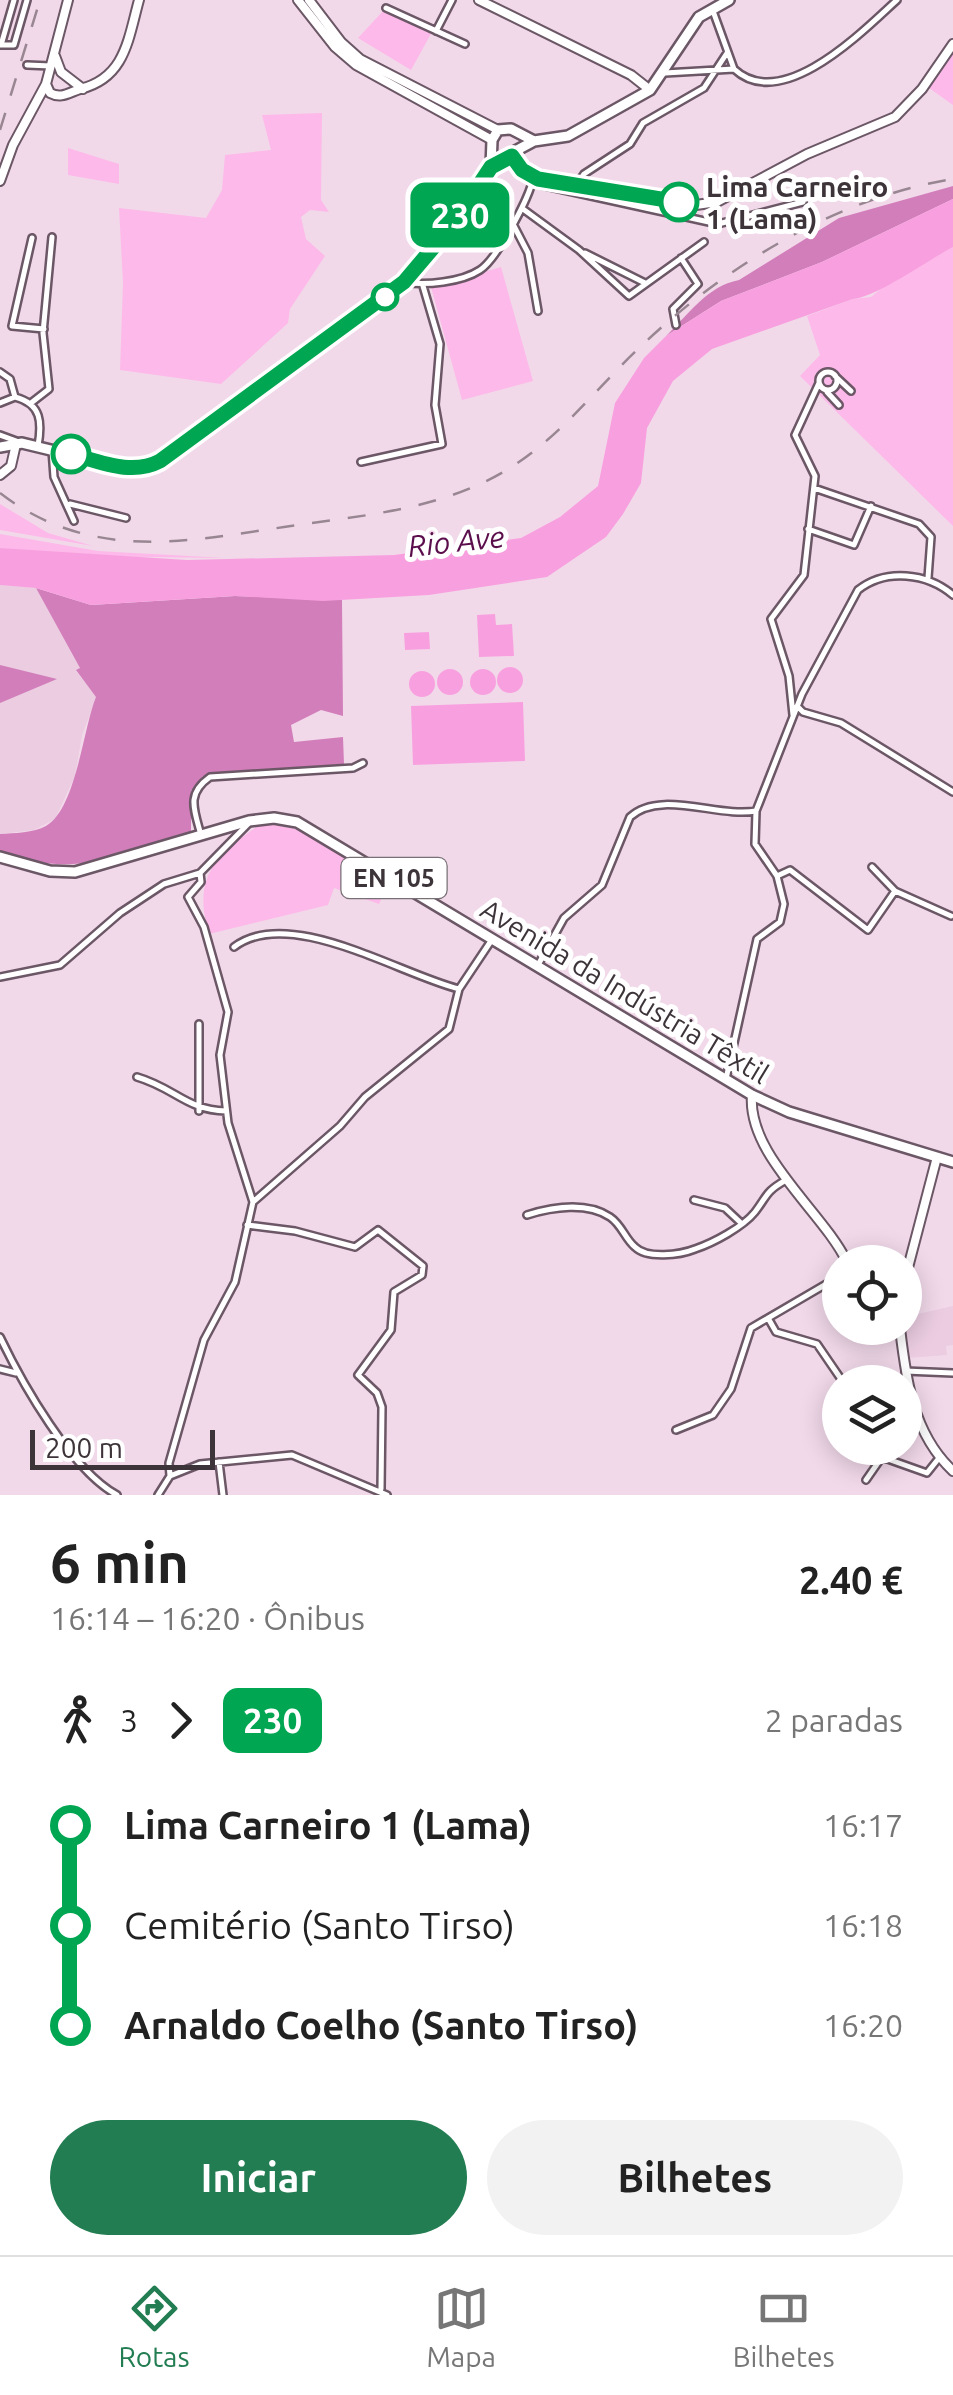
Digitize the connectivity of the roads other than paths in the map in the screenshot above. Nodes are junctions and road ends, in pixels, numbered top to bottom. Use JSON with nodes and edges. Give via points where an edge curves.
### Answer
{"nodes":[{"id":1,"x":14,"y":0,"type":"edge"},
{"id":2,"x":27,"y":0,"type":"edge"},
{"id":3,"x":68,"y":0,"type":"edge"},
{"id":4,"x":139,"y":0,"type":"edge"},
{"id":5,"x":298,"y":0,"type":"edge"},
{"id":6,"x":309,"y":0,"type":"edge"},
{"id":7,"x":452,"y":0,"type":"edge"},
{"id":8,"x":479,"y":0,"type":"edge"},
{"id":9,"x":728,"y":0,"type":"edge"},
{"id":10,"x":897,"y":0,"type":"edge"},
{"id":11,"x":712,"y":4,"type":"edge"},
{"id":12,"x":386,"y":8,"type":"dead end"},
{"id":13,"x":436,"y":31,"type":"junction"},
{"id":14,"x":465,"y":44,"type":"dead end"},
{"id":15,"x":953,"y":44,"type":"edge"},
{"id":16,"x":1,"y":45,"type":"edge"},
{"id":17,"x":54,"y":51,"type":"junction"},
{"id":18,"x":727,"y":53,"type":"junction"},
{"id":19,"x":27,"y":65,"type":"dead end"},
{"id":20,"x":52,"y":66,"type":"junction"},
{"id":21,"x":734,"y":69,"type":"junction"},
{"id":22,"x":61,"y":72,"type":"junction"},
{"id":23,"x":718,"y":72,"type":"junction"},
{"id":24,"x":666,"y":74,"type":"junction"},
{"id":25,"x":47,"y":80,"type":"junction"},
{"id":26,"x":70,"y":80,"type":"junction"},
{"id":27,"x":82,"y":89,"type":"junction"},
{"id":28,"x":650,"y":90,"type":"junction"},
{"id":29,"x":66,"y":93,"type":"junction"},
{"id":30,"x":54,"y":96,"type":"junction"},
{"id":31,"x":39,"y":102,"type":"junction"},
{"id":32,"x":518,"y":134,"type":"junction"},
{"id":33,"x":534,"y":141,"type":"junction"},
{"id":34,"x":503,"y":148,"type":"junction"},
{"id":35,"x":0,"y":181,"type":"edge"},
{"id":36,"x":577,"y":184,"type":"junction"},
{"id":37,"x":803,"y":202,"type":"dead end"},
{"id":38,"x":522,"y":209,"type":"junction"},
{"id":39,"x":514,"y":226,"type":"junction"},
{"id":40,"x":52,"y":236,"type":"dead end"},
{"id":41,"x":32,"y":238,"type":"dead end"},
{"id":42,"x":704,"y":242,"type":"dead end"},
{"id":43,"x":579,"y":250,"type":"junction"},
{"id":44,"x":681,"y":258,"type":"junction"},
{"id":45,"x":404,"y":282,"type":"junction"},
{"id":46,"x":645,"y":283,"type":"junction"},
{"id":47,"x":424,"y":286,"type":"junction"},
{"id":48,"x":538,"y":311,"type":"dead end"},
{"id":49,"x":676,"y":324,"type":"dead end"},
{"id":50,"x":44,"y":329,"type":"junction"},
{"id":51,"x":0,"y":372,"type":"edge"},
{"id":52,"x":832,"y":374,"type":"junction"},
{"id":53,"x":822,"y":387,"type":"junction"},
{"id":54,"x":851,"y":391,"type":"dead end"},
{"id":55,"x":15,"y":396,"type":"junction"},
{"id":56,"x":0,"y":403,"type":"edge"},
{"id":57,"x":31,"y":403,"type":"junction"},
{"id":58,"x":840,"y":404,"type":"dead end"},
{"id":59,"x":0,"y":436,"type":"edge"},
{"id":60,"x":19,"y":443,"type":"junction"},
{"id":61,"x":38,"y":446,"type":"junction"},
{"id":62,"x":0,"y":447,"type":"edge"},
{"id":63,"x":52,"y":450,"type":"junction"},
{"id":64,"x":12,"y":460,"type":"junction"},
{"id":65,"x":361,"y":462,"type":"dead end"},
{"id":66,"x":0,"y":475,"type":"edge"},
{"id":67,"x":814,"y":488,"type":"junction"},
{"id":68,"x":70,"y":504,"type":"junction"},
{"id":69,"x":871,"y":506,"type":"junction"},
{"id":70,"x":126,"y":518,"type":"dead end"},
{"id":71,"x":74,"y":521,"type":"dead end"},
{"id":72,"x":808,"y":529,"type":"junction"},
{"id":73,"x":928,"y":578,"type":"junction"},
{"id":74,"x":953,"y":595,"type":"edge"},
{"id":75,"x":797,"y":706,"type":"junction"},
{"id":76,"x":792,"y":715,"type":"junction"},
{"id":77,"x":363,"y":763,"type":"dead end"},
{"id":78,"x":953,"y":792,"type":"edge"},
{"id":79,"x":756,"y":810,"type":"junction"},
{"id":80,"x":250,"y":821,"type":"junction"},
{"id":81,"x":201,"y":835,"type":"junction"},
{"id":82,"x":0,"y":857,"type":"edge"},
{"id":83,"x":872,"y":867,"type":"dead end"},
{"id":84,"x":200,"y":873,"type":"junction"},
{"id":85,"x":777,"y":876,"type":"junction"},
{"id":86,"x":895,"y":891,"type":"junction"},
{"id":87,"x":952,"y":916,"type":"edge"},
{"id":88,"x":493,"y":938,"type":"junction"},
{"id":89,"x":234,"y":948,"type":"dead end"},
{"id":90,"x":538,"y":965,"type":"junction"},
{"id":91,"x":0,"y":977,"type":"edge"},
{"id":92,"x":459,"y":988,"type":"junction"},
{"id":93,"x":199,"y":1024,"type":"dead end"},
{"id":94,"x":137,"y":1077,"type":"dead end"},
{"id":95,"x":726,"y":1080,"type":"junction"},
{"id":96,"x":752,"y":1095,"type":"junction"},
{"id":97,"x":199,"y":1110,"type":"junction"},
{"id":98,"x":226,"y":1111,"type":"junction"},
{"id":99,"x":936,"y":1157,"type":"junction"},
{"id":100,"x":953,"y":1162,"type":"edge"},
{"id":101,"x":786,"y":1180,"type":"junction"},
{"id":102,"x":694,"y":1200,"type":"dead end"},
{"id":103,"x":253,"y":1202,"type":"junction"},
{"id":104,"x":528,"y":1215,"type":"dead end"},
{"id":105,"x":741,"y":1223,"type":"junction"},
{"id":106,"x":247,"y":1225,"type":"junction"},
{"id":107,"x":837,"y":1245,"type":"edge"},
{"id":108,"x":914,"y":1245,"type":"edge"},
{"id":109,"x":822,"y":1286,"type":"edge"},
{"id":110,"x":768,"y":1318,"type":"junction"},
{"id":111,"x":0,"y":1336,"type":"edge"},
{"id":112,"x":832,"y":1365,"type":"edge"},
{"id":113,"x":0,"y":1369,"type":"edge"},
{"id":114,"x":922,"y":1372,"type":"edge"},
{"id":115,"x":953,"y":1373,"type":"edge"},
{"id":116,"x":16,"y":1374,"type":"junction"},
{"id":117,"x":922,"y":1425,"type":"edge"},
{"id":118,"x":676,"y":1430,"type":"dead end"},
{"id":119,"x":939,"y":1458,"type":"junction"},
{"id":120,"x":219,"y":1462,"type":"junction"},
{"id":121,"x":953,"y":1471,"type":"edge"},
{"id":122,"x":170,"y":1476,"type":"junction"},
{"id":123,"x":866,"y":1480,"type":"dead end"},
{"id":124,"x":381,"y":1489,"type":"junction"},
{"id":125,"x":117,"y":1495,"type":"edge"},
{"id":126,"x":158,"y":1495,"type":"edge"},
{"id":127,"x":223,"y":1495,"type":"edge"},
{"id":128,"x":387,"y":1495,"type":"edge"}],
"edges":[{"from":1,"to":16,"type":"street"},
{"from":2,"to":16,"type":"street","via":[[14,45]]},
{"from":3,"to":17,"type":"street"},
{"from":4,"to":27,"type":"street","via":[[119,65],[100,84]]},
{"from":5,"to":34,"type":"street","via":[[356,65]]},
{"from":6,"to":34,"type":"street","via":[[360,59]]},
{"from":7,"to":13,"type":"street"},
{"from":8,"to":28,"type":"street"},
{"from":9,"to":11,"type":"main road"},
{"from":10,"to":21,"type":"street","via":[[808,75],[763,80],[743,78]]},
{"from":11,"to":18,"type":"street"},
{"from":11,"to":24,"type":"main road"},
{"from":12,"to":13,"type":"street"},
{"from":13,"to":14,"type":"street"},
{"from":15,"to":36,"type":"street","via":[[895,117],[717,202]]},
{"from":17,"to":20,"type":"street"},
{"from":17,"to":22,"type":"street"},
{"from":18,"to":21,"type":"street"},
{"from":18,"to":23,"type":"street"},
{"from":19,"to":20,"type":"street"},
{"from":20,"to":25,"type":"street"},
{"from":21,"to":23,"type":"street"},
{"from":22,"to":25,"type":"street"},
{"from":22,"to":26,"type":"street"},
{"from":23,"to":24,"type":"street"},
{"from":23,"to":36,"type":"street","via":[[704,88],[643,123],[630,144]]},
{"from":24,"to":28,"type":"main road"},
{"from":25,"to":30,"type":"street"},
{"from":25,"to":31,"type":"street"},
{"from":26,"to":27,"type":"street"},
{"from":26,"to":29,"type":"street"},
{"from":27,"to":29,"type":"street"},
{"from":28,"to":33,"type":"main road","via":[[568,136]]},
{"from":29,"to":30,"type":"street"},
{"from":30,"to":31,"type":"street"},
{"from":31,"to":35,"type":"street"},
{"from":32,"to":33,"type":"main road"},
{"from":32,"to":34,"type":"main road"},
{"from":32,"to":34,"type":"main road","via":[[511,128]]},
{"from":33,"to":34,"type":"main road"},
{"from":34,"to":36,"type":"street","via":[[532,176]]},
{"from":34,"to":45,"type":"main road","via":[[454,223]]},
{"from":37,"to":38,"type":"street","via":[[718,224],[532,184]]},
{"from":38,"to":39,"type":"street"},
{"from":38,"to":43,"type":"street"},
{"from":39,"to":47,"type":"street","via":[[481,270]]},
{"from":39,"to":48,"type":"street","via":[[528,254]]},
{"from":40,"to":50,"type":"street"},
{"from":41,"to":50,"type":"street","via":[[12,326]]},
{"from":42,"to":44,"type":"street"},
{"from":43,"to":46,"type":"street"},
{"from":43,"to":46,"type":"street","via":[[626,294]]},
{"from":44,"to":46,"type":"street"},
{"from":44,"to":49,"type":"street","via":[[698,284],[673,310]]},
{"from":45,"to":47,"type":"street"},
{"from":45,"to":63,"type":"main road","via":[[146,468]]},
{"from":47,"to":65,"type":"street","via":[[440,344],[435,405],[442,444]]},
{"from":50,"to":57,"type":"street","via":[[49,390]]},
{"from":51,"to":55,"type":"street"},
{"from":52,"to":53,"type":"street","via":[[822,374]]},
{"from":52,"to":53,"type":"street","via":[[836,386]]},
{"from":52,"to":54,"type":"street"},
{"from":53,"to":58,"type":"street"},
{"from":53,"to":67,"type":"street","via":[[812,392],[794,435],[815,476]]},
{"from":55,"to":56,"type":"street"},
{"from":55,"to":57,"type":"street"},
{"from":57,"to":61,"type":"street","via":[[42,422]]},
{"from":59,"to":60,"type":"street"},
{"from":59,"to":62,"type":"street"},
{"from":60,"to":61,"type":"main road"},
{"from":60,"to":62,"type":"main road"},
{"from":60,"to":64,"type":"street"},
{"from":61,"to":63,"type":"main road"},
{"from":62,"to":64,"type":"street"},
{"from":63,"to":68,"type":"street","via":[[54,477]]},
{"from":64,"to":66,"type":"street"},
{"from":67,"to":69,"type":"street"},
{"from":67,"to":72,"type":"street"},
{"from":68,"to":70,"type":"street"},
{"from":68,"to":71,"type":"street"},
{"from":69,"to":72,"type":"street","via":[[854,545]]},
{"from":69,"to":73,"type":"street","via":[[919,524],[932,537]]},
{"from":72,"to":76,"type":"street","via":[[804,575],[770,620],[789,676]]},
{"from":73,"to":74,"type":"street"},
{"from":73,"to":75,"type":"street","via":[[870,581],[858,590]]},
{"from":75,"to":76,"type":"street"},
{"from":75,"to":78,"type":"street","via":[[842,723]]},
{"from":76,"to":79,"type":"street"},
{"from":77,"to":81,"type":"street","via":[[210,777],[191,800]]},
{"from":79,"to":85,"type":"street","via":[[755,844]]},
{"from":79,"to":90,"type":"street","via":[[637,810],[602,884],[564,918]]},
{"from":80,"to":81,"type":"main road","name":"Avenida da Indústria Têxtil","number":"EN 105"},
{"from":80,"to":84,"type":"street"},
{"from":80,"to":88,"type":"main road","name":"Avenida da Indústria Têxtil","number":"EN 105","via":[[274,818],[315,830]]},
{"from":81,"to":82,"type":"main road","name":"Avenida da Indústria Têxtil","number":"EN 105","via":[[75,872]]},
{"from":83,"to":86,"type":"street"},
{"from":84,"to":91,"type":"street","via":[[164,884],[60,965]]},
{"from":84,"to":98,"type":"street","via":[[188,897],[204,927],[228,1012],[220,1055]]},
{"from":85,"to":86,"type":"street","via":[[790,870],[868,930]]},
{"from":85,"to":95,"type":"street","via":[[784,904],[780,922],[756,939]]},
{"from":86,"to":87,"type":"street"},
{"from":88,"to":90,"type":"main road","name":"Avenida da Indústria Têxtil","number":"EN 105"},
{"from":88,"to":92,"type":"street"},
{"from":89,"to":92,"type":"street","via":[[245,939],[300,934]]},
{"from":90,"to":95,"type":"main road","name":"Avenida da Indústria Têxtil","number":"EN 105"},
{"from":92,"to":103,"type":"street","via":[[449,1029],[364,1097]]},
{"from":93,"to":97,"type":"street"},
{"from":94,"to":97,"type":"street","via":[[162,1084]]},
{"from":95,"to":96,"type":"main road","name":"Avenida da Indústria Têxtil","number":"EN 105"},
{"from":96,"to":99,"type":"main road","name":"Avenida da Indústria Têxtil","number":"EN 105"},
{"from":96,"to":101,"type":"street","via":[[763,1138]]},
{"from":97,"to":98,"type":"street"},
{"from":98,"to":103,"type":"street"},
{"from":99,"to":100,"type":"main road","name":"Avenida da Indústria Têxtil","number":"EN 105"},
{"from":99,"to":108,"type":"street"},
{"from":101,"to":105,"type":"street","via":[[765,1192]]},
{"from":101,"to":107,"type":"street"},
{"from":102,"to":105,"type":"street","via":[[725,1208]]},
{"from":103,"to":106,"type":"street"},
{"from":104,"to":105,"type":"street","via":[[556,1207],[606,1214],[648,1254],[694,1250]]},
{"from":106,"to":122,"type":"street","via":[[235,1282],[204,1340]]},
{"from":106,"to":124,"type":"street","via":[[356,1246],[378,1230],[423,1266],[422,1275],[394,1292],[391,1330],[358,1375],[378,1393],[382,1408]]},
{"from":109,"to":110,"type":"street"},
{"from":110,"to":112,"type":"street","via":[[776,1332],[817,1344]]},
{"from":110,"to":118,"type":"street","via":[[751,1328],[731,1389],[713,1415]]},
{"from":111,"to":116,"type":"street"},
{"from":113,"to":116,"type":"street"},
{"from":114,"to":115,"type":"street"},
{"from":116,"to":125,"type":"street","via":[[80,1466]]},
{"from":117,"to":119,"type":"street"},
{"from":119,"to":121,"type":"street"},
{"from":119,"to":123,"type":"street","via":[[920,1474],[882,1457]]},
{"from":120,"to":122,"type":"street"},
{"from":120,"to":124,"type":"street","via":[[292,1455]]},
{"from":120,"to":127,"type":"street"},
{"from":122,"to":126,"type":"street"},
{"from":124,"to":128,"type":"street"}]}
